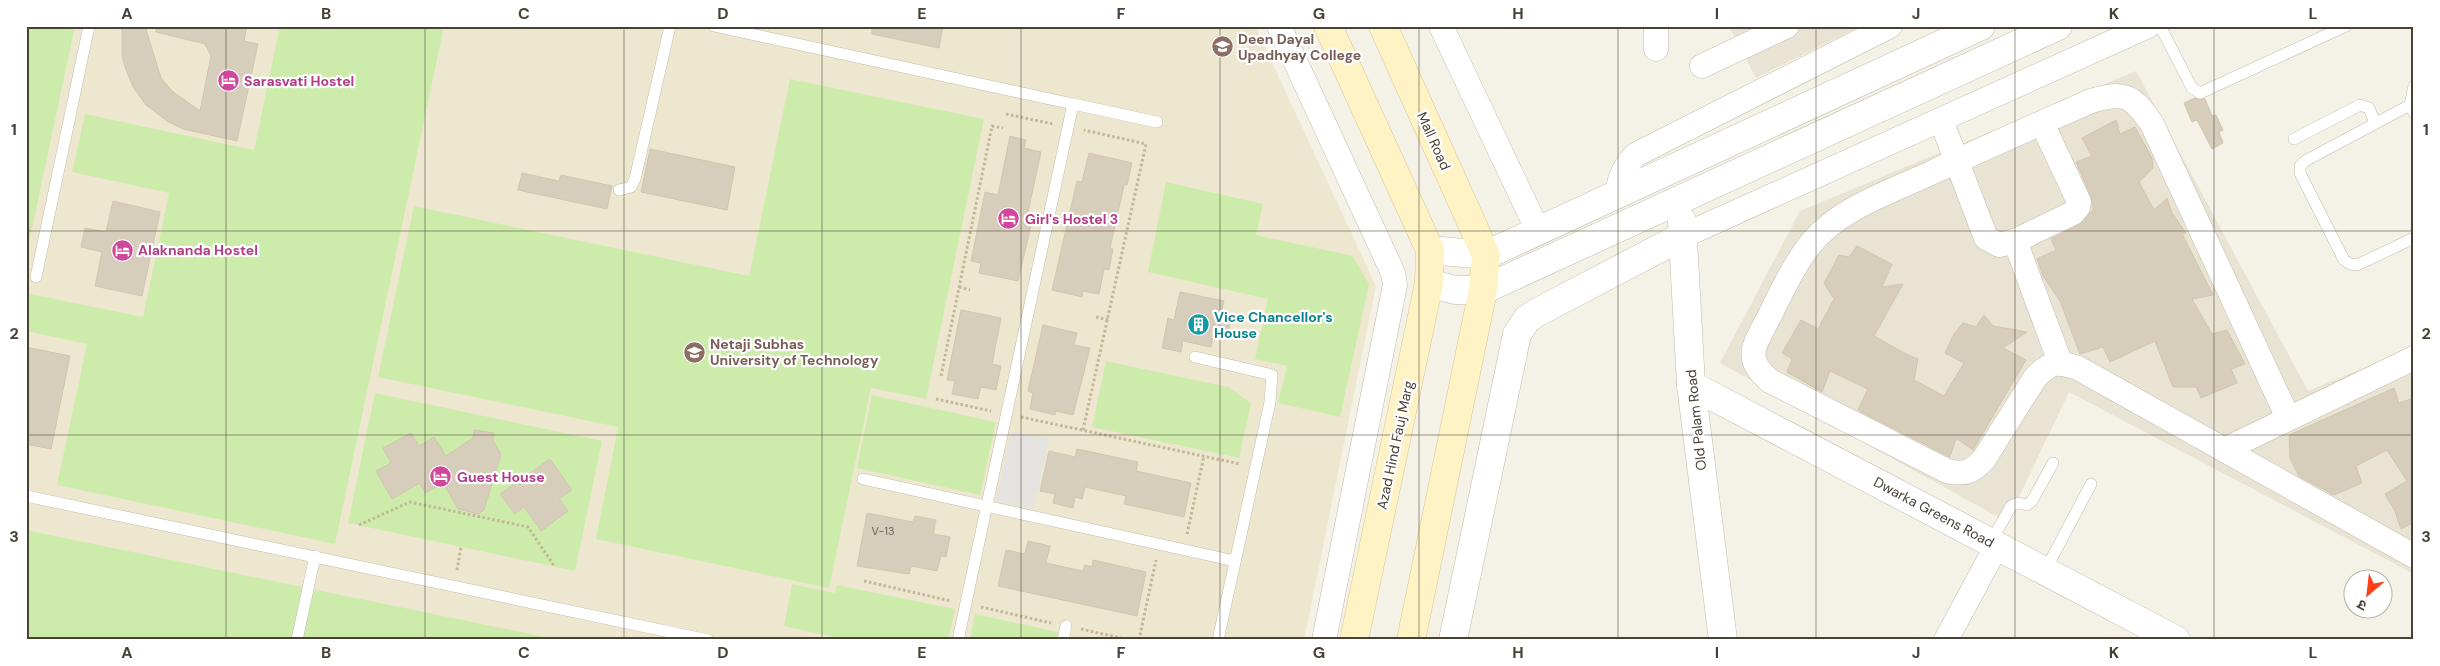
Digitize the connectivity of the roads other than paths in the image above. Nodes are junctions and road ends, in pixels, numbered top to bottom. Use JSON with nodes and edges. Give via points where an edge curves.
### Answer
{"nodes":[{"id":1,"x":89,"y":26,"type":"edge"},
{"id":2,"x":670,"y":26,"type":"edge"},
{"id":3,"x":714,"y":26,"type":"edge"},
{"id":4,"x":1279,"y":26,"type":"edge"},
{"id":5,"x":1328,"y":26,"type":"edge"},
{"id":6,"x":1382,"y":26,"type":"edge"},
{"id":7,"x":1441,"y":26,"type":"edge"},
{"id":8,"x":1787,"y":26,"type":"edge"},
{"id":9,"x":1890,"y":26,"type":"edge"},
{"id":10,"x":1981,"y":26,"type":"edge"},
{"id":11,"x":2058,"y":26,"type":"edge"},
{"id":12,"x":2148,"y":26,"type":"edge"},
{"id":13,"x":2160,"y":26,"type":"edge"},
{"id":14,"x":2346,"y":26,"type":"edge"},
{"id":15,"x":1744,"y":35,"type":"edge"},
{"id":16,"x":1702,"y":66,"type":"dead end"},
{"id":17,"x":2414,"y":86,"type":"edge"},
{"id":18,"x":1073,"y":104,"type":"junction"},
{"id":19,"x":2412,"y":109,"type":"edge"},
{"id":20,"x":1940,"y":120,"type":"junction"},
{"id":21,"x":1157,"y":122,"type":"dead end"},
{"id":22,"x":2042,"y":123,"type":"junction"},
{"id":23,"x":2375,"y":123,"type":"junction"},
{"id":24,"x":2294,"y":139,"type":"dead end"},
{"id":25,"x":1957,"y":161,"type":"junction"},
{"id":26,"x":619,"y":190,"type":"dead end"},
{"id":27,"x":1617,"y":195,"type":"junction"},
{"id":28,"x":1680,"y":200,"type":"junction"},
{"id":29,"x":1538,"y":232,"type":"junction"},
{"id":30,"x":1683,"y":236,"type":"junction"},
{"id":31,"x":2414,"y":238,"type":"edge"},
{"id":32,"x":2015,"y":241,"type":"junction"},
{"id":33,"x":1430,"y":250,"type":"junction"},
{"id":34,"x":1486,"y":255,"type":"junction"},
{"id":35,"x":36,"y":277,"type":"dead end"},
{"id":36,"x":1429,"y":283,"type":"junction"},
{"id":37,"x":1483,"y":290,"type":"junction"},
{"id":38,"x":1196,"y":357,"type":"dead end"},
{"id":39,"x":2414,"y":358,"type":"edge"},
{"id":40,"x":2060,"y":362,"type":"junction"},
{"id":41,"x":1691,"y":385,"type":"junction"},
{"id":42,"x":2288,"y":418,"type":"junction"},
{"id":43,"x":2224,"y":450,"type":"junction"},
{"id":44,"x":2053,"y":463,"type":"dead end"},
{"id":45,"x":863,"y":479,"type":"dead end"},
{"id":46,"x":2091,"y":484,"type":"dead end"},
{"id":47,"x":26,"y":496,"type":"edge"},
{"id":48,"x":987,"y":506,"type":"junction"},
{"id":49,"x":1994,"y":544,"type":"junction"},
{"id":50,"x":315,"y":556,"type":"junction"},
{"id":51,"x":2414,"y":556,"type":"edge"},
{"id":52,"x":1235,"y":561,"type":"junction"},
{"id":53,"x":2045,"y":571,"type":"junction"},
{"id":54,"x":1066,"y":626,"type":"road end"},
{"id":55,"x":297,"y":640,"type":"edge"},
{"id":56,"x":708,"y":640,"type":"edge"},
{"id":57,"x":958,"y":640,"type":"edge"},
{"id":58,"x":1063,"y":640,"type":"edge"},
{"id":59,"x":1218,"y":640,"type":"edge"},
{"id":60,"x":1324,"y":640,"type":"edge"},
{"id":61,"x":1354,"y":640,"type":"edge"},
{"id":62,"x":1411,"y":640,"type":"edge"},
{"id":63,"x":1453,"y":640,"type":"edge"},
{"id":64,"x":1723,"y":640,"type":"edge"},
{"id":65,"x":1946,"y":640,"type":"edge"},
{"id":66,"x":2176,"y":640,"type":"edge"}],
"edges":[{"from":1,"to":35,"type":"lane"},
{"from":2,"to":26,"type":"lane","via":[[635,179],[631,187]]},
{"from":3,"to":18,"type":"lane"},
{"from":4,"to":60,"type":"street","via":[[1395,285]]},
{"from":5,"to":33,"type":"main road"},
{"from":6,"to":34,"type":"main road","name":"Mall Road"},
{"from":7,"to":29,"type":"street"},
{"from":8,"to":15,"type":"street"},
{"from":9,"to":27,"type":"street","via":[[1637,154],[1622,171]]},
{"from":10,"to":27,"type":"street"},
{"from":11,"to":28,"type":"street"},
{"from":12,"to":20,"type":"street"},
{"from":13,"to":14,"type":"lane","via":[[2192,88],[2200,93]]},
{"from":15,"to":16,"type":"street"},
{"from":17,"to":19,"type":"lane"},
{"from":18,"to":21,"type":"lane"},
{"from":18,"to":48,"type":"lane"},
{"from":19,"to":23,"type":"lane"},
{"from":20,"to":25,"type":"street"},
{"from":20,"to":30,"type":"street"},
{"from":22,"to":25,"type":"street"},
{"from":22,"to":32,"type":"street","via":[[2079,202],[2078,207],[2073,213]]},
{"from":22,"to":42,"type":"street","via":[[2109,96],[2123,96],[2138,104],[2156,133]]},
{"from":23,"to":24,"type":"lane","via":[[2369,108],[2360,105]]},
{"from":23,"to":31,"type":"lane","via":[[2305,160],[2300,166],[2300,173],[2344,260],[2350,264],[2357,265]]},
{"from":25,"to":32,"type":"street","via":[[1986,238],[1999,245]]},
{"from":25,"to":40,"type":"street","via":[[1858,208],[1835,222],[1809,246],[1754,346],[1752,359],[1758,371],[1787,390],[1947,471],[1962,474],[1974,470],[1984,459],[2045,366]]},
{"from":27,"to":29,"type":"street"},
{"from":28,"to":30,"type":"street","name":"Old Palam Road"},
{"from":28,"to":37,"type":"street"},
{"from":29,"to":34,"type":"street"},
{"from":30,"to":41,"type":"street","name":"Old Palam Road"},
{"from":30,"to":63,"type":"street","via":[[1536,313],[1521,326]]},
{"from":32,"to":40,"type":"street"},
{"from":33,"to":34,"type":"street"},
{"from":33,"to":36,"type":"main road","name":"Azad Hind Fauj Marg"},
{"from":34,"to":37,"type":"main road"},
{"from":36,"to":37,"type":"street","via":[[1455,290]]},
{"from":36,"to":61,"type":"main road","name":"Azad Hind Fauj Marg"},
{"from":37,"to":62,"type":"main road"},
{"from":38,"to":52,"type":"lane","via":[[1272,375],[1270,402]]},
{"from":39,"to":42,"type":"street"},
{"from":40,"to":43,"type":"street","via":[[2078,368]]},
{"from":41,"to":49,"type":"street","name":"Dwarka Greens Road"},
{"from":41,"to":64,"type":"street","name":"Old Palam Road"},
{"from":42,"to":43,"type":"street"},
{"from":43,"to":51,"type":"street"},
{"from":44,"to":49,"type":"lane","via":[[2032,502],[2011,506]]},
{"from":45,"to":48,"type":"lane"},
{"from":46,"to":53,"type":"lane"},
{"from":47,"to":50,"type":"lane"},
{"from":48,"to":52,"type":"lane"},
{"from":48,"to":57,"type":"lane"},
{"from":49,"to":53,"type":"street","name":"Dwarka Greens Road"},
{"from":49,"to":65,"type":"street"},
{"from":50,"to":55,"type":"lane"},
{"from":50,"to":56,"type":"lane"},
{"from":52,"to":59,"type":"lane"},
{"from":53,"to":66,"type":"street","name":"Dwarka Greens Road"},
{"from":54,"to":58,"type":"lane"}]}
